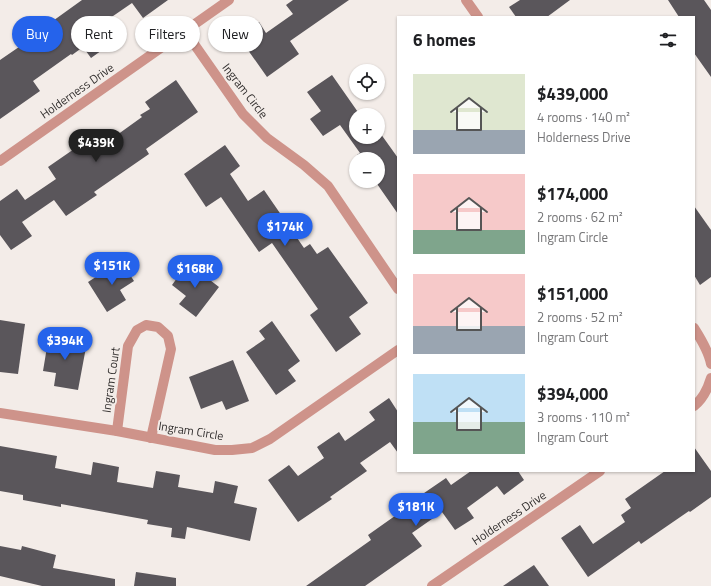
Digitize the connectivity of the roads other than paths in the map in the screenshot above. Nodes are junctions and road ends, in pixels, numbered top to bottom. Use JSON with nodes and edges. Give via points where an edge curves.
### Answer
{"nodes":[{"id":1,"x":229,"y":0,"type":"edge"},
{"id":2,"x":466,"y":0,"type":"edge"},
{"id":3,"x":477,"y":16,"type":"edge"},
{"id":4,"x":200,"y":20,"type":"edge"},
{"id":5,"x":154,"y":52,"type":"edge"},
{"id":6,"x":199,"y":52,"type":"edge"},
{"id":7,"x":0,"y":161,"type":"edge"},
{"id":8,"x":397,"y":288,"type":"edge"},
{"id":9,"x":695,"y":330,"type":"edge"},
{"id":10,"x":397,"y":351,"type":"edge"},
{"id":11,"x":711,"y":364,"type":"edge"},
{"id":12,"x":711,"y":378,"type":"edge"},
{"id":13,"x":695,"y":405,"type":"edge"},
{"id":14,"x":0,"y":413,"type":"edge"},
{"id":15,"x":117,"y":431,"type":"junction"},
{"id":16,"x":150,"y":438,"type":"junction"},
{"id":17,"x":599,"y":472,"type":"edge"},
{"id":18,"x":445,"y":582,"type":"edge"},
{"id":19,"x":432,"y":586,"type":"edge"}],
"edges":[{"from":1,"to":4,"type":"street","name":"Holderness Drive"},
{"from":2,"to":3,"type":"street"},
{"from":5,"to":7,"type":"street","name":"Holderness Drive"},
{"from":6,"to":8,"type":"street","name":"Ingram Circle","via":[[243,114],[268,138],[328,186]]},
{"from":9,"to":11,"type":"street"},
{"from":10,"to":16,"type":"street","name":"Ingram Circle","via":[[270,439],[252,448],[215,450]]},
{"from":12,"to":13,"type":"street","via":[[708,388]]},
{"from":14,"to":15,"type":"street","name":"Ingram Circle"},
{"from":15,"to":16,"type":"street","name":"Ingram Circle"},
{"from":15,"to":16,"type":"street","name":"Ingram Court","via":[[128,346],[137,330],[146,325],[158,327],[168,336],[171,349]]},
{"from":17,"to":18,"type":"street","name":"Holderness Drive"},
{"from":18,"to":19,"type":"street","name":"Holderness Drive"}]}
